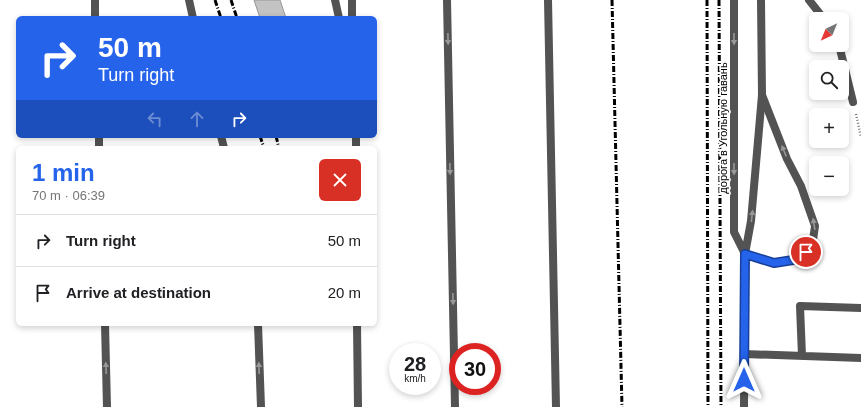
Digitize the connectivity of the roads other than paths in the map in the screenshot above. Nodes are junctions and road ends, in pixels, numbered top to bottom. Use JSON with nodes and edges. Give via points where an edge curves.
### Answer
{"nodes":[{"id":1,"x":95,"y":0,"type":"edge"},
{"id":2,"x":189,"y":0,"type":"edge"},
{"id":3,"x":334,"y":0,"type":"edge"},
{"id":4,"x":352,"y":0,"type":"edge"},
{"id":5,"x":447,"y":0,"type":"edge"},
{"id":6,"x":548,"y":0,"type":"edge"},
{"id":7,"x":734,"y":0,"type":"edge"},
{"id":8,"x":761,"y":0,"type":"edge"},
{"id":9,"x":809,"y":0,"type":"edge"},
{"id":10,"x":819,"y":12,"type":"edge"},
{"id":11,"x":95,"y":16,"type":"edge"},
{"id":12,"x":193,"y":16,"type":"edge"},
{"id":13,"x":338,"y":16,"type":"edge"},
{"id":14,"x":352,"y":16,"type":"edge"},
{"id":15,"x":841,"y":52,"type":"edge"},
{"id":16,"x":762,"y":96,"type":"junction"},
{"id":17,"x":853,"y":102,"type":"road end"},
{"id":18,"x":745,"y":254,"type":"junction"},
{"id":19,"x":861,"y":308,"type":"edge"},
{"id":20,"x":105,"y":326,"type":"edge"},
{"id":21,"x":258,"y":326,"type":"edge"},
{"id":22,"x":357,"y":326,"type":"edge"},
{"id":23,"x":744,"y":354,"type":"junction"},
{"id":24,"x":802,"y":356,"type":"junction"},
{"id":25,"x":861,"y":358,"type":"edge"},
{"id":26,"x":108,"y":407,"type":"edge"},
{"id":27,"x":261,"y":407,"type":"edge"},
{"id":28,"x":358,"y":407,"type":"edge"},
{"id":29,"x":455,"y":407,"type":"edge"},
{"id":30,"x":556,"y":407,"type":"edge"},
{"id":31,"x":744,"y":407,"type":"edge"}],
"edges":[{"from":1,"to":11,"type":"street"},
{"from":2,"to":12,"type":"street"},
{"from":3,"to":13,"type":"street"},
{"from":4,"to":14,"type":"street"},
{"from":5,"to":29,"type":"street","one_way":true},
{"from":6,"to":30,"type":"street"},
{"from":7,"to":18,"type":"street","name":"дорога в Угольную гавань","one_way":true,"via":[[734,232]]},
{"from":8,"to":16,"type":"street","name":"дорога в Угольную гавань"},
{"from":9,"to":10,"type":"street"},
{"from":15,"to":17,"type":"street"},
{"from":18,"to":16,"type":"street","name":"дорога в Угольную гавань","one_way":true,"via":[[751,221]]},
{"from":18,"to":16,"type":"street","one_way":true,"via":[[774,263],[793,260],[806,252],[813,240],[816,226]]},
{"from":18,"to":23,"type":"street","name":"дорога в Угольную гавань"},
{"from":19,"to":24,"type":"street","via":[[800,306]]},
{"from":26,"to":20,"type":"street","one_way":true},
{"from":27,"to":21,"type":"street","one_way":true},
{"from":22,"to":28,"type":"street"},
{"from":23,"to":24,"type":"street"},
{"from":23,"to":31,"type":"street","name":"дорога в Угольную гавань"},
{"from":24,"to":25,"type":"street"}]}
